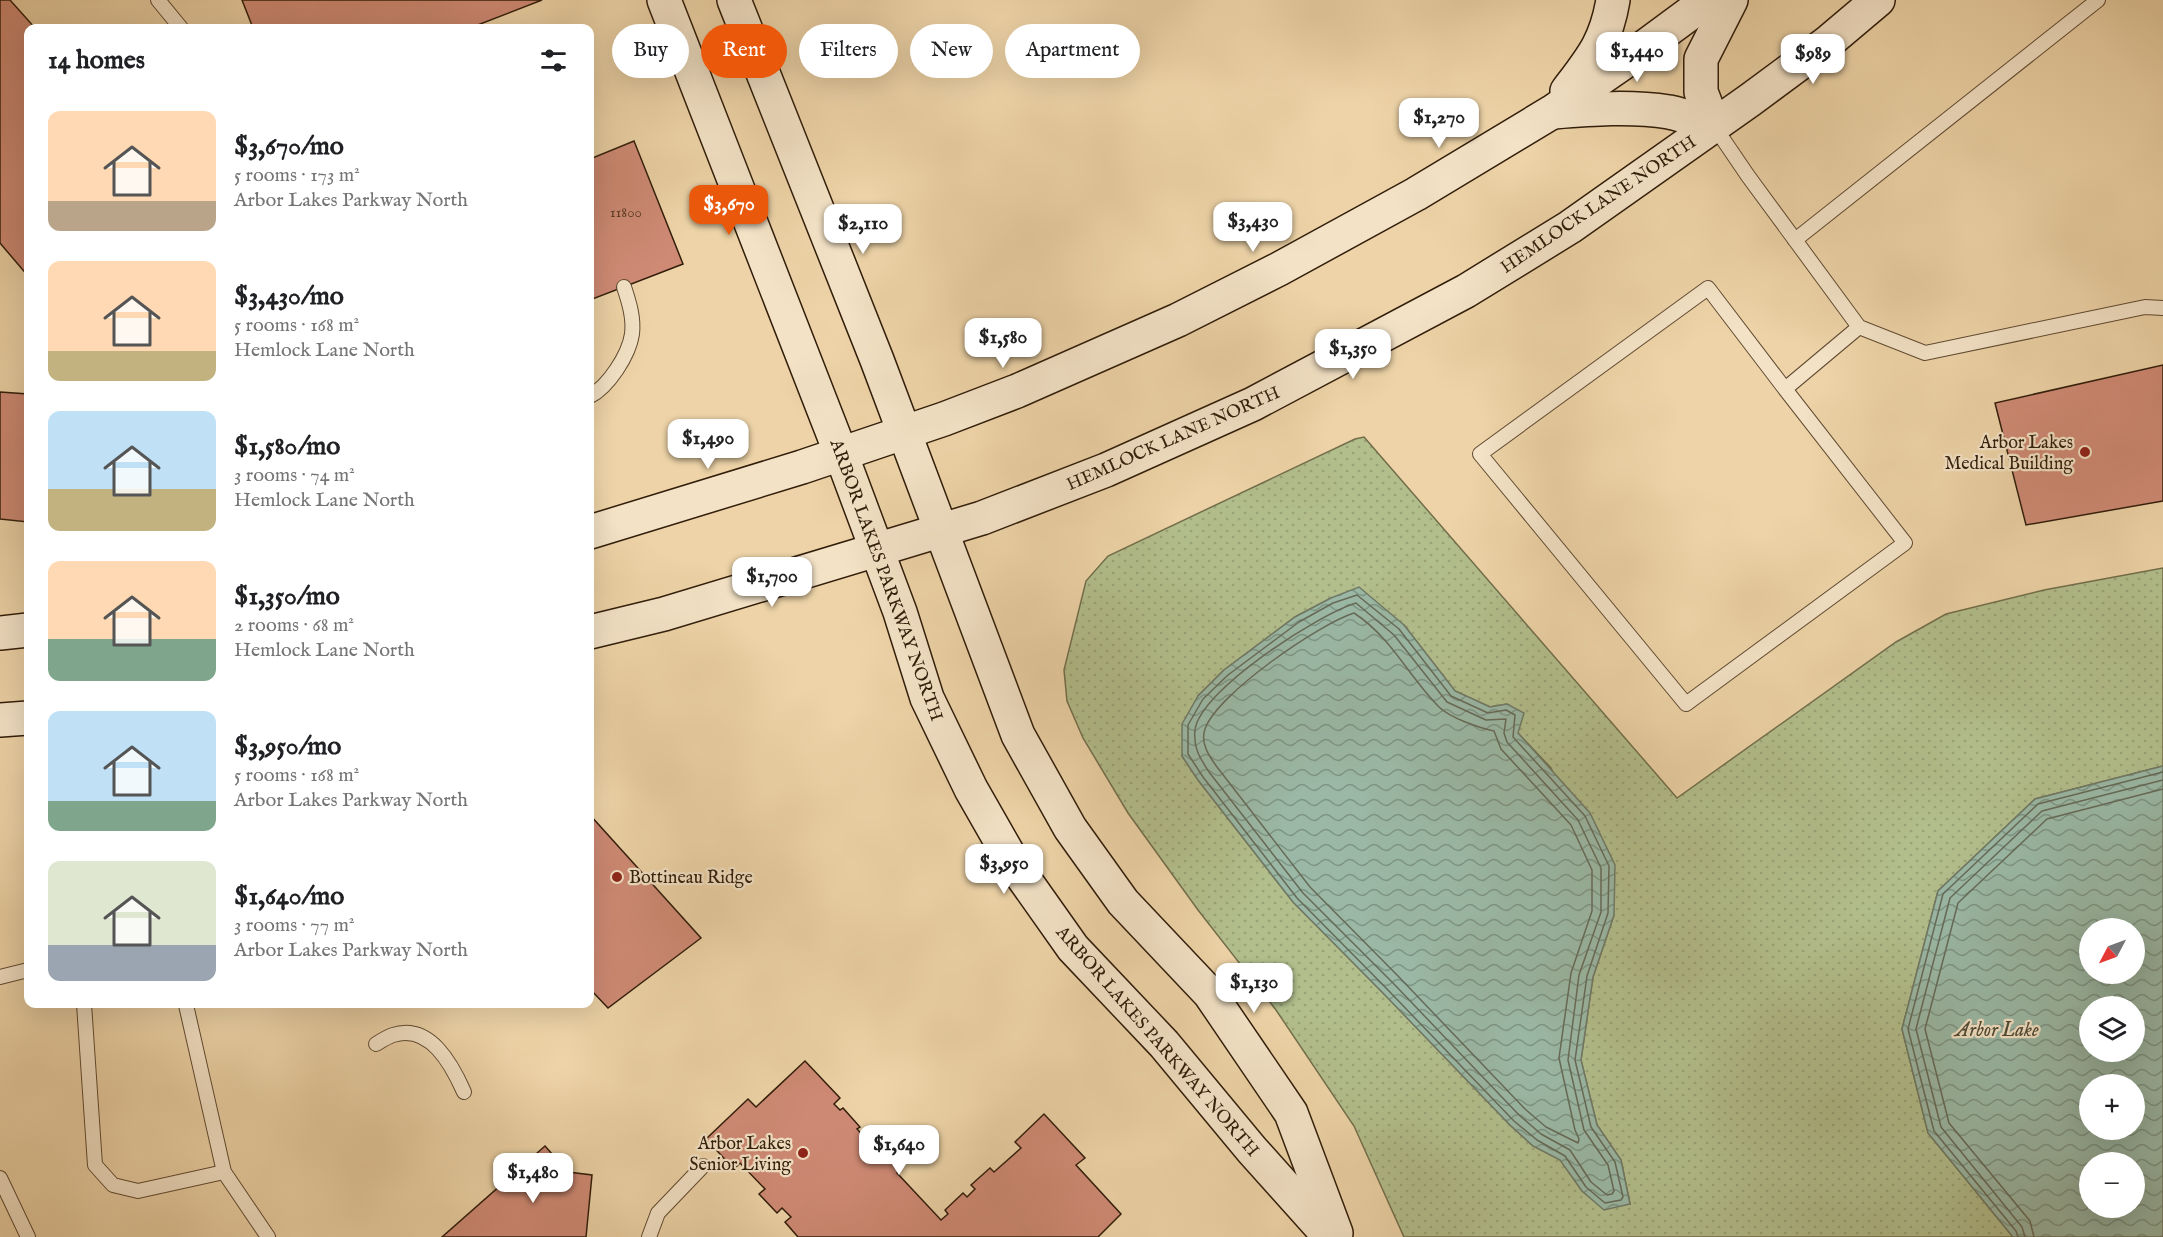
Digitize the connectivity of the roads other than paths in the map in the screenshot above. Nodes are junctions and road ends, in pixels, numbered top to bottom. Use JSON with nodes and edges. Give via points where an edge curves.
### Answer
{"nodes":[{"id":1,"x":158,"y":0,"type":"edge"},
{"id":2,"x":664,"y":0,"type":"edge"},
{"id":3,"x":734,"y":0,"type":"edge"},
{"id":4,"x":1613,"y":0,"type":"edge"},
{"id":5,"x":1708,"y":0,"type":"edge"},
{"id":6,"x":1731,"y":0,"type":"edge"},
{"id":7,"x":1878,"y":0,"type":"edge"},
{"id":8,"x":2098,"y":0,"type":"edge"},
{"id":9,"x":178,"y":24,"type":"edge"},
{"id":10,"x":1552,"y":112,"type":"junction"},
{"id":11,"x":1714,"y":126,"type":"junction"},
{"id":12,"x":1795,"y":240,"type":"junction"},
{"id":13,"x":624,"y":287,"type":"dead end"},
{"id":14,"x":2163,"y":308,"type":"edge"},
{"id":15,"x":1859,"y":327,"type":"junction"},
{"id":16,"x":1785,"y":389,"type":"junction"},
{"id":17,"x":594,"y":394,"type":"edge"},
{"id":18,"x":904,"y":433,"type":"junction"},
{"id":19,"x":842,"y":454,"type":"junction"},
{"id":20,"x":594,"y":531,"type":"edge"},
{"id":21,"x":940,"y":531,"type":"junction"},
{"id":22,"x":877,"y":550,"type":"junction"},
{"id":23,"x":24,"y":630,"type":"edge"},
{"id":24,"x":594,"y":631,"type":"edge"},
{"id":25,"x":0,"y":633,"type":"edge"},
{"id":26,"x":24,"y":718,"type":"edge"},
{"id":27,"x":0,"y":720,"type":"edge"},
{"id":28,"x":24,"y":971,"type":"edge"},
{"id":29,"x":0,"y":977,"type":"edge"},
{"id":30,"x":84,"y":1008,"type":"edge"},
{"id":31,"x":187,"y":1008,"type":"edge"},
{"id":32,"x":376,"y":1044,"type":"dead end"},
{"id":33,"x":464,"y":1092,"type":"dead end"},
{"id":34,"x":703,"y":1166,"type":"dead end"},
{"id":35,"x":224,"y":1172,"type":"junction"},
{"id":36,"x":0,"y":1178,"type":"edge"},
{"id":37,"x":28,"y":1237,"type":"edge"},
{"id":38,"x":268,"y":1237,"type":"edge"},
{"id":39,"x":649,"y":1237,"type":"edge"},
{"id":40,"x":1330,"y":1237,"type":"edge"},
{"id":41,"x":1338,"y":1237,"type":"edge"}],
"edges":[{"from":1,"to":9,"type":"lane"},
{"from":2,"to":19,"type":"main road","name":"ARBOR LAKES PARKWAY NORTH"},
{"from":3,"to":18,"type":"main road"},
{"from":4,"to":10,"type":"main road","via":[[1606,33],[1595,54]]},
{"from":5,"to":10,"type":"main road"},
{"from":6,"to":11,"type":"main road","via":[[1701,59],[1701,92]]},
{"from":7,"to":11,"type":"main road","name":"HEMLOCK LANE NORTH","via":[[1827,43]]},
{"from":8,"to":12,"type":"lane"},
{"from":10,"to":11,"type":"main road","via":[[1639,109],[1671,113]]},
{"from":10,"to":18,"type":"main road","via":[[1407,199],[1178,320],[1017,391]]},
{"from":11,"to":12,"type":"lane"},
{"from":11,"to":21,"type":"main road","name":"HEMLOCK LANE NORTH","via":[[1570,227],[1466,291],[1253,404],[1106,470]]},
{"from":12,"to":15,"type":"lane"},
{"from":13,"to":17,"type":"lane","via":[[631,310],[632,335],[619,366]]},
{"from":14,"to":15,"type":"lane","via":[[2145,308],[1926,352]]},
{"from":15,"to":16,"type":"lane"},
{"from":16,"to":16,"type":"lane","via":[[1708,288],[1480,454],[1686,704],[1905,543]]},
{"from":18,"to":19,"type":"main road"},
{"from":18,"to":21,"type":"main road"},
{"from":19,"to":20,"type":"main road"},
{"from":19,"to":22,"type":"main road","name":"ARBOR LAKES PARKWAY NORTH"},
{"from":21,"to":22,"type":"main road","name":"HEMLOCK LANE NORTH"},
{"from":21,"to":41,"type":"main road","via":[[1018,735],[1070,828],[1123,902],[1210,994],[1291,1113]]},
{"from":22,"to":24,"type":"main road","name":"HEMLOCK LANE NORTH"},
{"from":22,"to":40,"type":"main road","name":"ARBOR LAKES PARKWAY NORTH","via":[[927,698],[970,789],[1015,866],[1073,948],[1164,1044]]},
{"from":23,"to":25,"type":"main road"},
{"from":26,"to":27,"type":"main road"},
{"from":28,"to":29,"type":"lane"},
{"from":30,"to":35,"type":"lane","via":[[95,1165],[112,1185],[138,1191]]},
{"from":31,"to":35,"type":"lane"},
{"from":32,"to":33,"type":"lane","via":[[393,1035],[414,1033],[440,1048]]},
{"from":34,"to":39,"type":"lane","via":[[658,1213]]},
{"from":35,"to":38,"type":"lane"},
{"from":36,"to":37,"type":"lane"}]}
